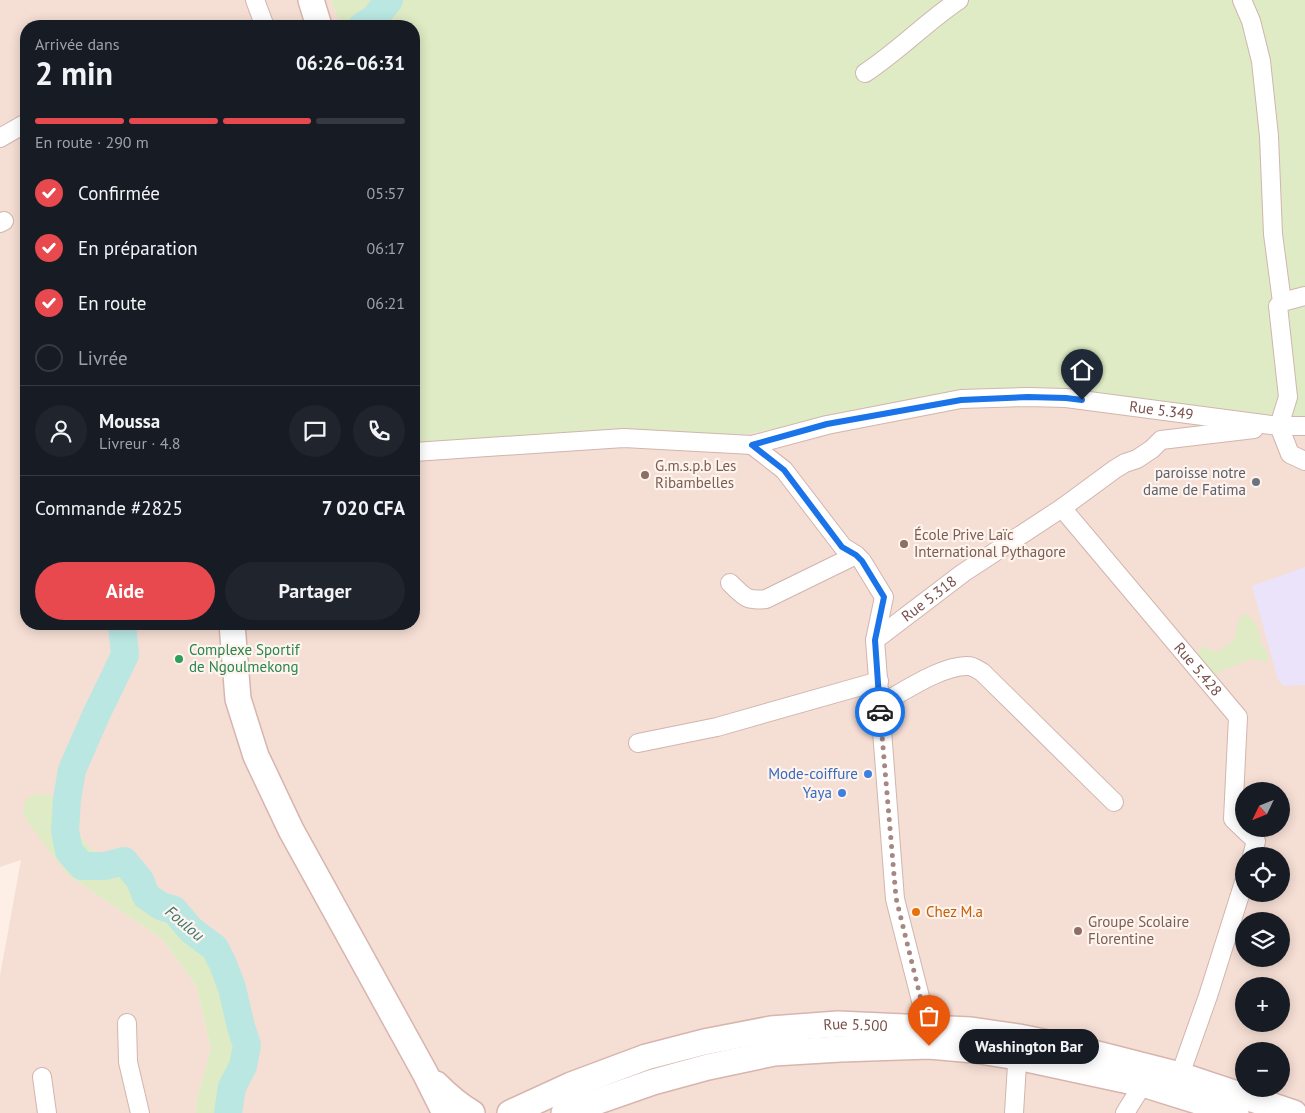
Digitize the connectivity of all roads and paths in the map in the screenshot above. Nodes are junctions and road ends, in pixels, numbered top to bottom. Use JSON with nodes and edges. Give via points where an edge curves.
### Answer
{"nodes":[{"id":1,"x":256,"y":0,"type":"edge"},
{"id":2,"x":959,"y":0,"type":"edge"},
{"id":3,"x":1242,"y":0,"type":"edge"},
{"id":4,"x":944,"y":5,"type":"edge"},
{"id":5,"x":263,"y":20,"type":"edge"},
{"id":6,"x":865,"y":73,"type":"dead end"},
{"id":7,"x":20,"y":126,"type":"edge"},
{"id":8,"x":0,"y":138,"type":"edge"},
{"id":9,"x":1305,"y":296,"type":"edge"},
{"id":10,"x":1282,"y":302,"type":"junction"},
{"id":11,"x":1279,"y":426,"type":"junction"},
{"id":12,"x":1305,"y":426,"type":"edge"},
{"id":13,"x":752,"y":445,"type":"junction"},
{"id":14,"x":420,"y":452,"type":"edge"},
{"id":15,"x":1305,"y":461,"type":"edge"},
{"id":16,"x":1062,"y":508,"type":"junction"},
{"id":17,"x":856,"y":555,"type":"junction"},
{"id":18,"x":730,"y":583,"type":"dead end"},
{"id":19,"x":232,"y":630,"type":"edge"},
{"id":20,"x":875,"y":640,"type":"junction"},
{"id":21,"x":878,"y":681,"type":"junction"},
{"id":22,"x":879,"y":705,"type":"junction"},
{"id":23,"x":638,"y":743,"type":"dead end"},
{"id":24,"x":1114,"y":802,"type":"dead end"},
{"id":25,"x":1254,"y":847,"type":"edge"},
{"id":26,"x":1238,"y":902,"type":"edge"},
{"id":27,"x":127,"y":1023,"type":"dead end"},
{"id":28,"x":928,"y":1037,"type":"junction"},
{"id":29,"x":1018,"y":1047,"type":"junction"},
{"id":30,"x":425,"y":1073,"type":"junction"},
{"id":31,"x":1180,"y":1075,"type":"junction"},
{"id":32,"x":42,"y":1077,"type":"dead end"},
{"id":33,"x":1143,"y":1084,"type":"junction"},
{"id":34,"x":48,"y":1113,"type":"edge"},
{"id":35,"x":140,"y":1113,"type":"edge"},
{"id":36,"x":430,"y":1113,"type":"edge"},
{"id":37,"x":445,"y":1113,"type":"edge"},
{"id":38,"x":472,"y":1113,"type":"edge"},
{"id":39,"x":510,"y":1113,"type":"edge"},
{"id":40,"x":564,"y":1113,"type":"edge"},
{"id":41,"x":1014,"y":1113,"type":"edge"},
{"id":42,"x":1125,"y":1113,"type":"edge"},
{"id":43,"x":1236,"y":1113,"type":"edge"},
{"id":44,"x":1294,"y":1113,"type":"edge"}],
"edges":[{"from":1,"to":5,"type":"street"},
{"from":2,"to":4,"type":"street"},
{"from":3,"to":10,"type":"street","via":[[1261,62],[1269,136],[1273,234]]},
{"from":4,"to":6,"type":"street","via":[[884,61]]},
{"from":7,"to":8,"type":"street"},
{"from":9,"to":10,"type":"street"},
{"from":10,"to":11,"type":"street","via":[[1278,306],[1288,397]]},
{"from":11,"to":12,"type":"street","name":"Rue 5.349"},
{"from":11,"to":13,"type":"street","name":"Rue 5.349","via":[[1066,398],[971,399],[827,424]]},
{"from":11,"to":15,"type":"street","via":[[1290,454]]},
{"from":11,"to":16,"type":"street","name":"Rue 5.318","via":[[1161,440]]},
{"from":13,"to":14,"type":"street","name":"Rue 5.349","via":[[624,438]]},
{"from":13,"to":17,"type":"street","via":[[784,470],[842,547]]},
{"from":16,"to":20,"type":"street","name":"Rue 5.318","via":[[963,574]]},
{"from":16,"to":25,"type":"street","name":"Rue 5.428","via":[[1238,717],[1233,819],[1256,841]]},
{"from":17,"to":18,"type":"street","via":[[766,598],[753,600]]},
{"from":17,"to":20,"type":"street","via":[[884,597]]},
{"from":19,"to":30,"type":"main road","via":[[238,699],[256,756],[291,830]]},
{"from":20,"to":21,"type":"street"},
{"from":21,"to":22,"type":"street"},
{"from":21,"to":23,"type":"street","via":[[717,727]]},
{"from":22,"to":24,"type":"street","via":[[932,676],[970,665],[982,672]]},
{"from":22,"to":28,"type":"street","via":[[896,898]]},
{"from":26,"to":31,"type":"street"},
{"from":27,"to":35,"type":"street","via":[[128,1062]]},
{"from":28,"to":29,"type":"main road","name":"Rue 5.500","via":[[974,1050]]},
{"from":28,"to":39,"type":"main road","name":"Rue 5.500","via":[[838,1024],[771,1029],[646,1057],[571,1084]]},
{"from":28,"to":40,"type":"main road","name":"Rue 5.500","via":[[840,1049],[774,1053],[653,1082]]},
{"from":29,"to":31,"type":"main road","name":"Rue 5.500","via":[[1082,1050]]},
{"from":29,"to":33,"type":"main road","name":"Rue 5.500"},
{"from":29,"to":41,"type":"street"},
{"from":30,"to":36,"type":"main road"},
{"from":30,"to":37,"type":"main road"},
{"from":30,"to":38,"type":"main road","via":[[446,1095]]},
{"from":31,"to":44,"type":"main road","name":"Rue 5.500"},
{"from":32,"to":34,"type":"street"},
{"from":33,"to":42,"type":"street"},
{"from":33,"to":43,"type":"main road","name":"Rue 5.500"}]}
